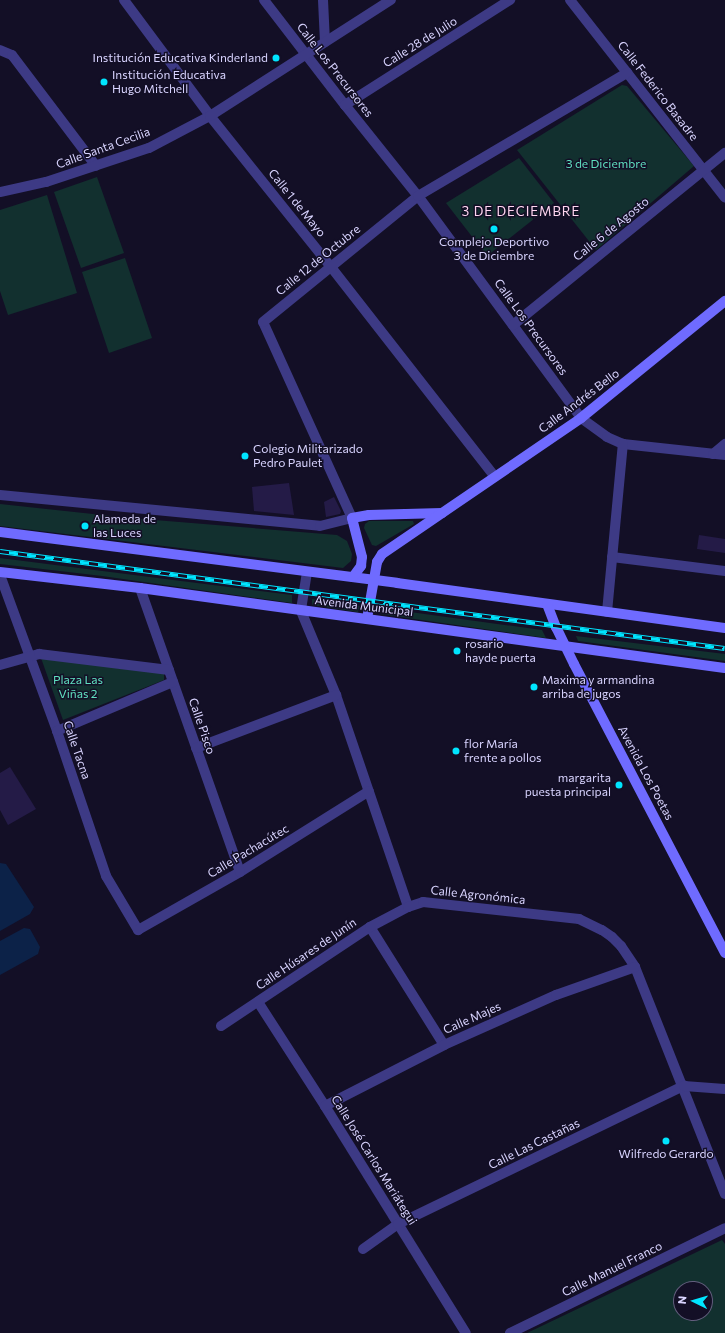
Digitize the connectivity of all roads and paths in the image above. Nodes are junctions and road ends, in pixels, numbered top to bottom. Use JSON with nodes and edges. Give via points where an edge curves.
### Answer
{"nodes":[{"id":1,"x":124,"y":0,"type":"edge"},
{"id":2,"x":264,"y":0,"type":"edge"},
{"id":3,"x":322,"y":0,"type":"edge"},
{"id":4,"x":392,"y":0,"type":"edge"},
{"id":5,"x":510,"y":0,"type":"edge"},
{"id":6,"x":570,"y":0,"type":"edge"},
{"id":7,"x":325,"y":42,"type":"junction"},
{"id":8,"x":0,"y":50,"type":"edge"},
{"id":9,"x":306,"y":54,"type":"junction"},
{"id":10,"x":627,"y":73,"type":"junction"},
{"id":11,"x":345,"y":105,"type":"junction"},
{"id":12,"x":210,"y":116,"type":"junction"},
{"id":13,"x":725,"y":153,"type":"edge"},
{"id":14,"x":96,"y":166,"type":"junction"},
{"id":15,"x":703,"y":171,"type":"junction"},
{"id":16,"x":0,"y":192,"type":"edge"},
{"id":17,"x":418,"y":196,"type":"junction"},
{"id":18,"x":725,"y":198,"type":"edge"},
{"id":19,"x":331,"y":266,"type":"junction"},
{"id":20,"x":725,"y":301,"type":"edge"},
{"id":21,"x":513,"y":324,"type":"junction"},
{"id":22,"x":581,"y":418,"type":"junction"},
{"id":23,"x":623,"y":444,"type":"junction"},
{"id":24,"x":725,"y":444,"type":"edge"},
{"id":25,"x":713,"y":454,"type":"junction"},
{"id":26,"x":725,"y":455,"type":"edge"},
{"id":27,"x":495,"y":478,"type":"junction"},
{"id":28,"x":0,"y":495,"type":"edge"},
{"id":29,"x":442,"y":513,"type":"junction"},
{"id":30,"x":352,"y":518,"type":"junction"},
{"id":31,"x":0,"y":532,"type":"edge"},
{"id":32,"x":612,"y":557,"type":"junction"},
{"id":33,"x":725,"y":571,"type":"edge"},
{"id":34,"x":307,"y":572,"type":"junction"},
{"id":35,"x":0,"y":573,"type":"edge"},
{"id":36,"x":353,"y":577,"type":"junction"},
{"id":37,"x":374,"y":580,"type":"junction"},
{"id":38,"x":140,"y":588,"type":"junction"},
{"id":39,"x":547,"y":604,"type":"junction"},
{"id":40,"x":301,"y":611,"type":"junction"},
{"id":41,"x":607,"y":612,"type":"junction"},
{"id":42,"x":366,"y":619,"type":"junction"},
{"id":43,"x":725,"y":628,"type":"edge"},
{"id":44,"x":566,"y":647,"type":"junction"},
{"id":45,"x":29,"y":656,"type":"junction"},
{"id":46,"x":0,"y":665,"type":"edge"},
{"id":47,"x":725,"y":668,"type":"edge"},
{"id":48,"x":169,"y":670,"type":"junction"},
{"id":49,"x":173,"y":682,"type":"junction"},
{"id":50,"x":336,"y":695,"type":"junction"},
{"id":51,"x":57,"y":731,"type":"junction"},
{"id":52,"x":196,"y":748,"type":"junction"},
{"id":53,"x":370,"y":791,"type":"junction"},
{"id":54,"x":240,"y":872,"type":"junction"},
{"id":55,"x":408,"y":907,"type":"junction"},
{"id":56,"x":370,"y":927,"type":"junction"},
{"id":57,"x":138,"y":930,"type":"joint"},
{"id":58,"x":725,"y":953,"type":"edge"},
{"id":59,"x":635,"y":967,"type":"junction"},
{"id":60,"x":258,"y":1002,"type":"junction"},
{"id":61,"x":221,"y":1026,"type":"dead end"},
{"id":62,"x":444,"y":1045,"type":"junction"},
{"id":63,"x":684,"y":1086,"type":"junction"},
{"id":64,"x":725,"y":1090,"type":"edge"},
{"id":65,"x":325,"y":1106,"type":"junction"},
{"id":66,"x":725,"y":1194,"type":"edge"},
{"id":67,"x":398,"y":1224,"type":"junction"},
{"id":68,"x":725,"y":1228,"type":"edge"},
{"id":69,"x":363,"y":1249,"type":"dead end"},
{"id":70,"x":466,"y":1333,"type":"edge"},
{"id":71,"x":510,"y":1333,"type":"edge"}],
"edges":[{"from":1,"to":12,"type":"street","name":"Calle 1 de Mayo"},
{"from":2,"to":9,"type":"street","name":"Calle Los Precursores"},
{"from":3,"to":7,"type":"street"},
{"from":4,"to":7,"type":"street","name":"Calle Santa Cecilia"},
{"from":5,"to":11,"type":"street","name":"Calle 28 de Julio"},
{"from":6,"to":10,"type":"street","name":"Calle Federico Basadre"},
{"from":7,"to":9,"type":"street","name":"Calle Santa Cecilia"},
{"from":8,"to":14,"type":"street","via":[[12,55]]},
{"from":9,"to":11,"type":"street","name":"Calle Los Precursores"},
{"from":9,"to":12,"type":"street","name":"Calle Santa Cecilia"},
{"from":10,"to":15,"type":"street","name":"Calle Federico Basadre"},
{"from":10,"to":17,"type":"street","name":"Calle 12 de Octubre"},
{"from":11,"to":17,"type":"street","name":"Calle Los Precursores"},
{"from":12,"to":14,"type":"street","name":"Calle Santa Cecilia","via":[[149,148]]},
{"from":12,"to":19,"type":"street","name":"Calle 1 de Mayo"},
{"from":13,"to":15,"type":"street","name":"Calle 6 de Agosto"},
{"from":14,"to":16,"type":"street","name":"Calle Santa Cecilia","via":[[46,182]]},
{"from":15,"to":18,"type":"street","name":"Calle Federico Basadre"},
{"from":15,"to":21,"type":"street","name":"Calle 6 de Agosto"},
{"from":17,"to":19,"type":"street","name":"Calle 12 de Octubre"},
{"from":17,"to":21,"type":"street","name":"Calle Los Precursores"},
{"from":19,"to":27,"type":"street","name":"Calle 1 de Mayo"},
{"from":19,"to":30,"type":"street","name":"Calle 12 de Octubre","via":[[263,322]]},
{"from":20,"to":22,"type":"main road","name":"Calle Andrés Bello"},
{"from":21,"to":22,"type":"street","name":"Calle Los Precursores"},
{"from":22,"to":23,"type":"street","name":"Calle Los Precursores"},
{"from":22,"to":27,"type":"main road","name":"Calle Andrés Bello"},
{"from":23,"to":25,"type":"street","name":"Calle Los Precursores"},
{"from":23,"to":32,"type":"street"},
{"from":24,"to":25,"type":"street"},
{"from":25,"to":26,"type":"street","name":"Calle Los Precursores"},
{"from":27,"to":29,"type":"main road","name":"Calle Andrés Bello"},
{"from":28,"to":30,"type":"street","via":[[320,526]]},
{"from":29,"to":30,"type":"main road","via":[[369,515]]},
{"from":29,"to":37,"type":"main road","name":"Calle Andrés Bello","via":[[382,554],[377,562]]},
{"from":30,"to":36,"type":"main road","name":"Calle 12 de Octubre","via":[[362,557],[361,566]]},
{"from":31,"to":34,"type":"main road"},
{"from":32,"to":33,"type":"street"},
{"from":32,"to":41,"type":"street"},
{"from":34,"to":36,"type":"main road"},
{"from":34,"to":40,"type":"street"},
{"from":35,"to":38,"type":"main road","name":"Avenida Municipal"},
{"from":35,"to":45,"type":"street","name":"Calle Tacna"},
{"from":36,"to":37,"type":"main road"},
{"from":37,"to":39,"type":"main road"},
{"from":37,"to":42,"type":"main road","name":"Calle Andrés Bello"},
{"from":38,"to":40,"type":"main road","name":"Avenida Municipal"},
{"from":38,"to":48,"type":"street","name":"Calle Pisco"},
{"from":39,"to":41,"type":"main road"},
{"from":39,"to":44,"type":"main road","name":"Avenida Los Poetas"},
{"from":40,"to":42,"type":"main road","name":"Avenida Municipal"},
{"from":40,"to":50,"type":"street"},
{"from":41,"to":43,"type":"main road"},
{"from":42,"to":44,"type":"main road","name":"Avenida Municipal"},
{"from":44,"to":47,"type":"main road","name":"Avenida Municipal"},
{"from":44,"to":58,"type":"main road","name":"Avenida Los Poetas"},
{"from":45,"to":46,"type":"street"},
{"from":45,"to":48,"type":"street","via":[[39,654]]},
{"from":45,"to":51,"type":"street","name":"Calle Tacna"},
{"from":48,"to":49,"type":"street","name":"Calle Pisco"},
{"from":49,"to":51,"type":"street"},
{"from":49,"to":52,"type":"street","name":"Calle Pisco"},
{"from":50,"to":52,"type":"street"},
{"from":50,"to":53,"type":"street"},
{"from":51,"to":57,"type":"street","name":"Calle Tacna","via":[[106,876]]},
{"from":52,"to":54,"type":"street","name":"Calle Pisco"},
{"from":53,"to":54,"type":"street","name":"Calle Pachacútec"},
{"from":53,"to":55,"type":"street"},
{"from":54,"to":57,"type":"street","name":"Calle Pachacútec"},
{"from":55,"to":56,"type":"street","name":"Calle Húsares de Junín"},
{"from":55,"to":59,"type":"street","name":"Calle Agronómica","via":[[424,902],[579,919],[612,937]]},
{"from":56,"to":60,"type":"street","name":"Calle Húsares de Junín"},
{"from":56,"to":62,"type":"street"},
{"from":59,"to":62,"type":"street","name":"Calle Majes","via":[[556,995]]},
{"from":59,"to":63,"type":"street","name":"Calle Agronómica"},
{"from":60,"to":61,"type":"street","name":"Calle Húsares de Junín"},
{"from":60,"to":65,"type":"street","name":"Calle José Carlos Mariátegui"},
{"from":62,"to":65,"type":"street","name":"Calle Majes"},
{"from":63,"to":64,"type":"street"},
{"from":63,"to":66,"type":"street","name":"Calle Agronómica"},
{"from":63,"to":67,"type":"street","name":"Calle Las Castañas"},
{"from":65,"to":67,"type":"street","name":"Calle José Carlos Mariátegui"},
{"from":67,"to":69,"type":"street","name":"Calle Las Castañas"},
{"from":67,"to":70,"type":"street","name":"Calle José Carlos Mariátegui"},
{"from":68,"to":71,"type":"street","name":"Calle Manuel Franco"}]}
